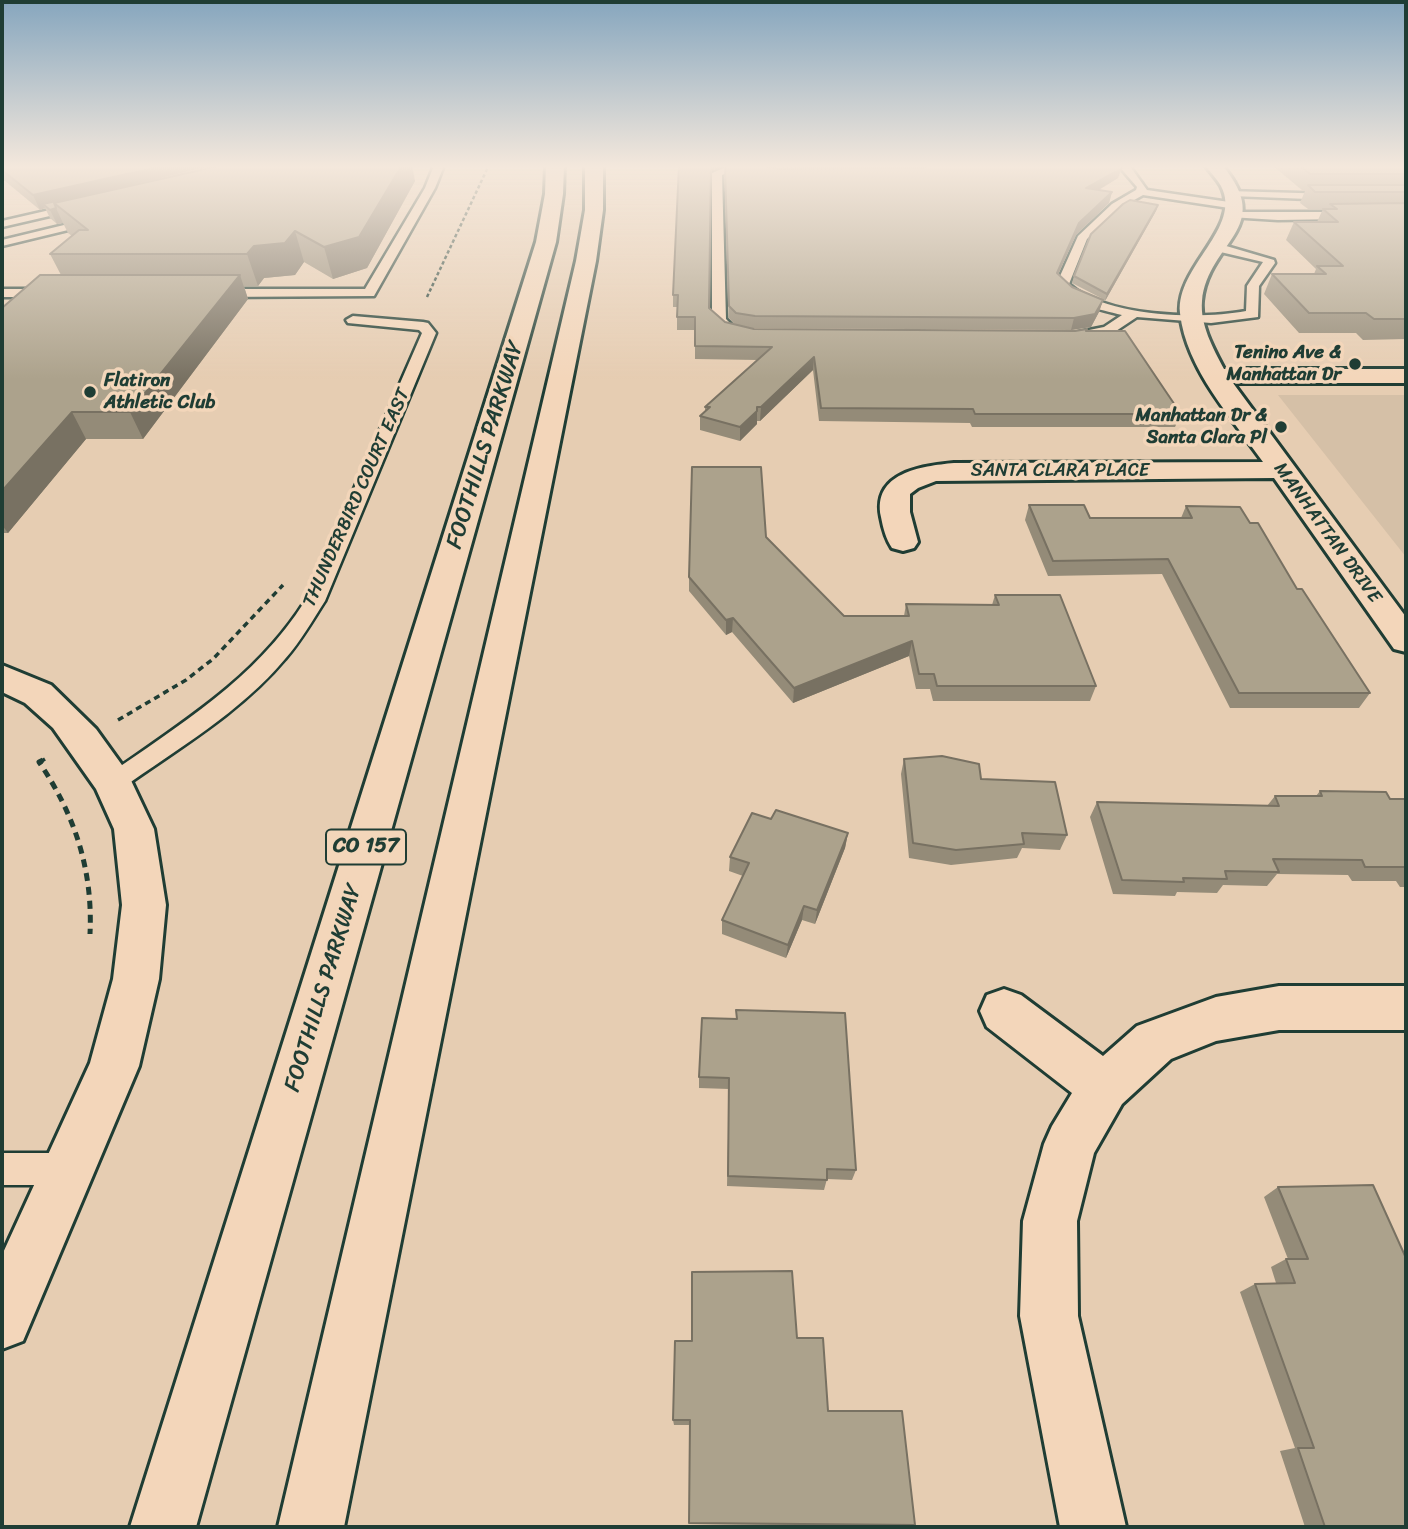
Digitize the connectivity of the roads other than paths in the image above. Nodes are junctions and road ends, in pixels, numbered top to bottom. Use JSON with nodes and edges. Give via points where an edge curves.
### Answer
{"nodes":[{"id":1,"x":30,"y":236,"type":"edge"},
{"id":2,"x":402,"y":236,"type":"edge"},
{"id":3,"x":546,"y":236,"type":"edge"},
{"id":4,"x":590,"y":236,"type":"edge"},
{"id":5,"x":718,"y":236,"type":"edge"},
{"id":6,"x":1084,"y":236,"type":"edge"},
{"id":7,"x":1224,"y":236,"type":"edge"},
{"id":8,"x":2,"y":243,"type":"edge"},
{"id":9,"x":1216,"y":247,"type":"junction"},
{"id":10,"x":2,"y":293,"type":"edge"},
{"id":11,"x":56,"y":293,"type":"edge"},
{"id":12,"x":206,"y":293,"type":"edge"},
{"id":13,"x":1135,"y":313,"type":"junction"},
{"id":14,"x":353,"y":320,"type":"dead end"},
{"id":15,"x":1193,"y":320,"type":"junction"},
{"id":16,"x":754,"y":335,"type":"edge"},
{"id":17,"x":1057,"y":337,"type":"edge"},
{"id":18,"x":1214,"y":376,"type":"junction"},
{"id":19,"x":1406,"y":376,"type":"edge"},
{"id":20,"x":1281,"y":470,"type":"junction"},
{"id":21,"x":903,"y":542,"type":"dead end"},
{"id":22,"x":1406,"y":641,"type":"edge"},
{"id":23,"x":2,"y":677,"type":"edge"},
{"id":24,"x":113,"y":783,"type":"junction"},
{"id":25,"x":1406,"y":1008,"type":"edge"},
{"id":26,"x":1004,"y":1011,"type":"dead end"},
{"id":27,"x":1104,"y":1087,"type":"junction"},
{"id":28,"x":2,"y":1168,"type":"edge"},
{"id":29,"x":69,"y":1169,"type":"junction"},
{"id":30,"x":2,"y":1320,"type":"edge"},
{"id":31,"x":163,"y":1527,"type":"edge"},
{"id":32,"x":311,"y":1527,"type":"edge"},
{"id":33,"x":1093,"y":1527,"type":"edge"}],
"edges":[{"from":1,"to":8,"type":"lane"},
{"from":2,"to":12,"type":"lane","via":[[369,293]]},
{"from":3,"to":31,"type":"main road","name":"FOOTHILLS PARKWAY","number":"CO 157"},
{"from":4,"to":32,"type":"main road"},
{"from":5,"to":16,"type":"lane","via":[[719,320],[730,331]]},
{"from":6,"to":13,"type":"lane","via":[[1062,285],[1065,291]]},
{"from":7,"to":9,"type":"main road","name":"MANHATTAN DRIVE"},
{"from":9,"to":15,"type":"main road","name":"MANHATTAN DRIVE","via":[[1200,269],[1191,302]]},
{"from":9,"to":15,"type":"lane","via":[[1268,260],[1251,288],[1253,314]]},
{"from":10,"to":11,"type":"lane"},
{"from":13,"to":15,"type":"lane"},
{"from":13,"to":17,"type":"lane","via":[[1108,330]]},
{"from":14,"to":24,"type":"lane","name":"THUNDERBIRD COURT EAST","via":[[423,326],[429,333],[315,601],[272,661],[226,701]]},
{"from":15,"to":18,"type":"main road","name":"MANHATTAN DRIVE"},
{"from":18,"to":19,"type":"main road"},
{"from":18,"to":20,"type":"main road","name":"MANHATTAN DRIVE"},
{"from":20,"to":21,"type":"main road","name":"SANTA CLARA PLACE","via":[[928,474],[897,489],[893,501]]},
{"from":20,"to":22,"type":"main road","name":"MANHATTAN DRIVE"},
{"from":23,"to":24,"type":"main road","via":[[38,694],[83,739]]},
{"from":24,"to":29,"type":"main road","via":[[134,829],[144,905],[136,979],[114,1066]]},
{"from":25,"to":27,"type":"main road","via":[[1279,1008],[1216,1019],[1154,1042]]},
{"from":26,"to":27,"type":"main road"},
{"from":27,"to":33,"type":"main road","via":[[1070,1144],[1050,1222],[1049,1316]]},
{"from":28,"to":29,"type":"lane"},
{"from":29,"to":30,"type":"main road"}]}
